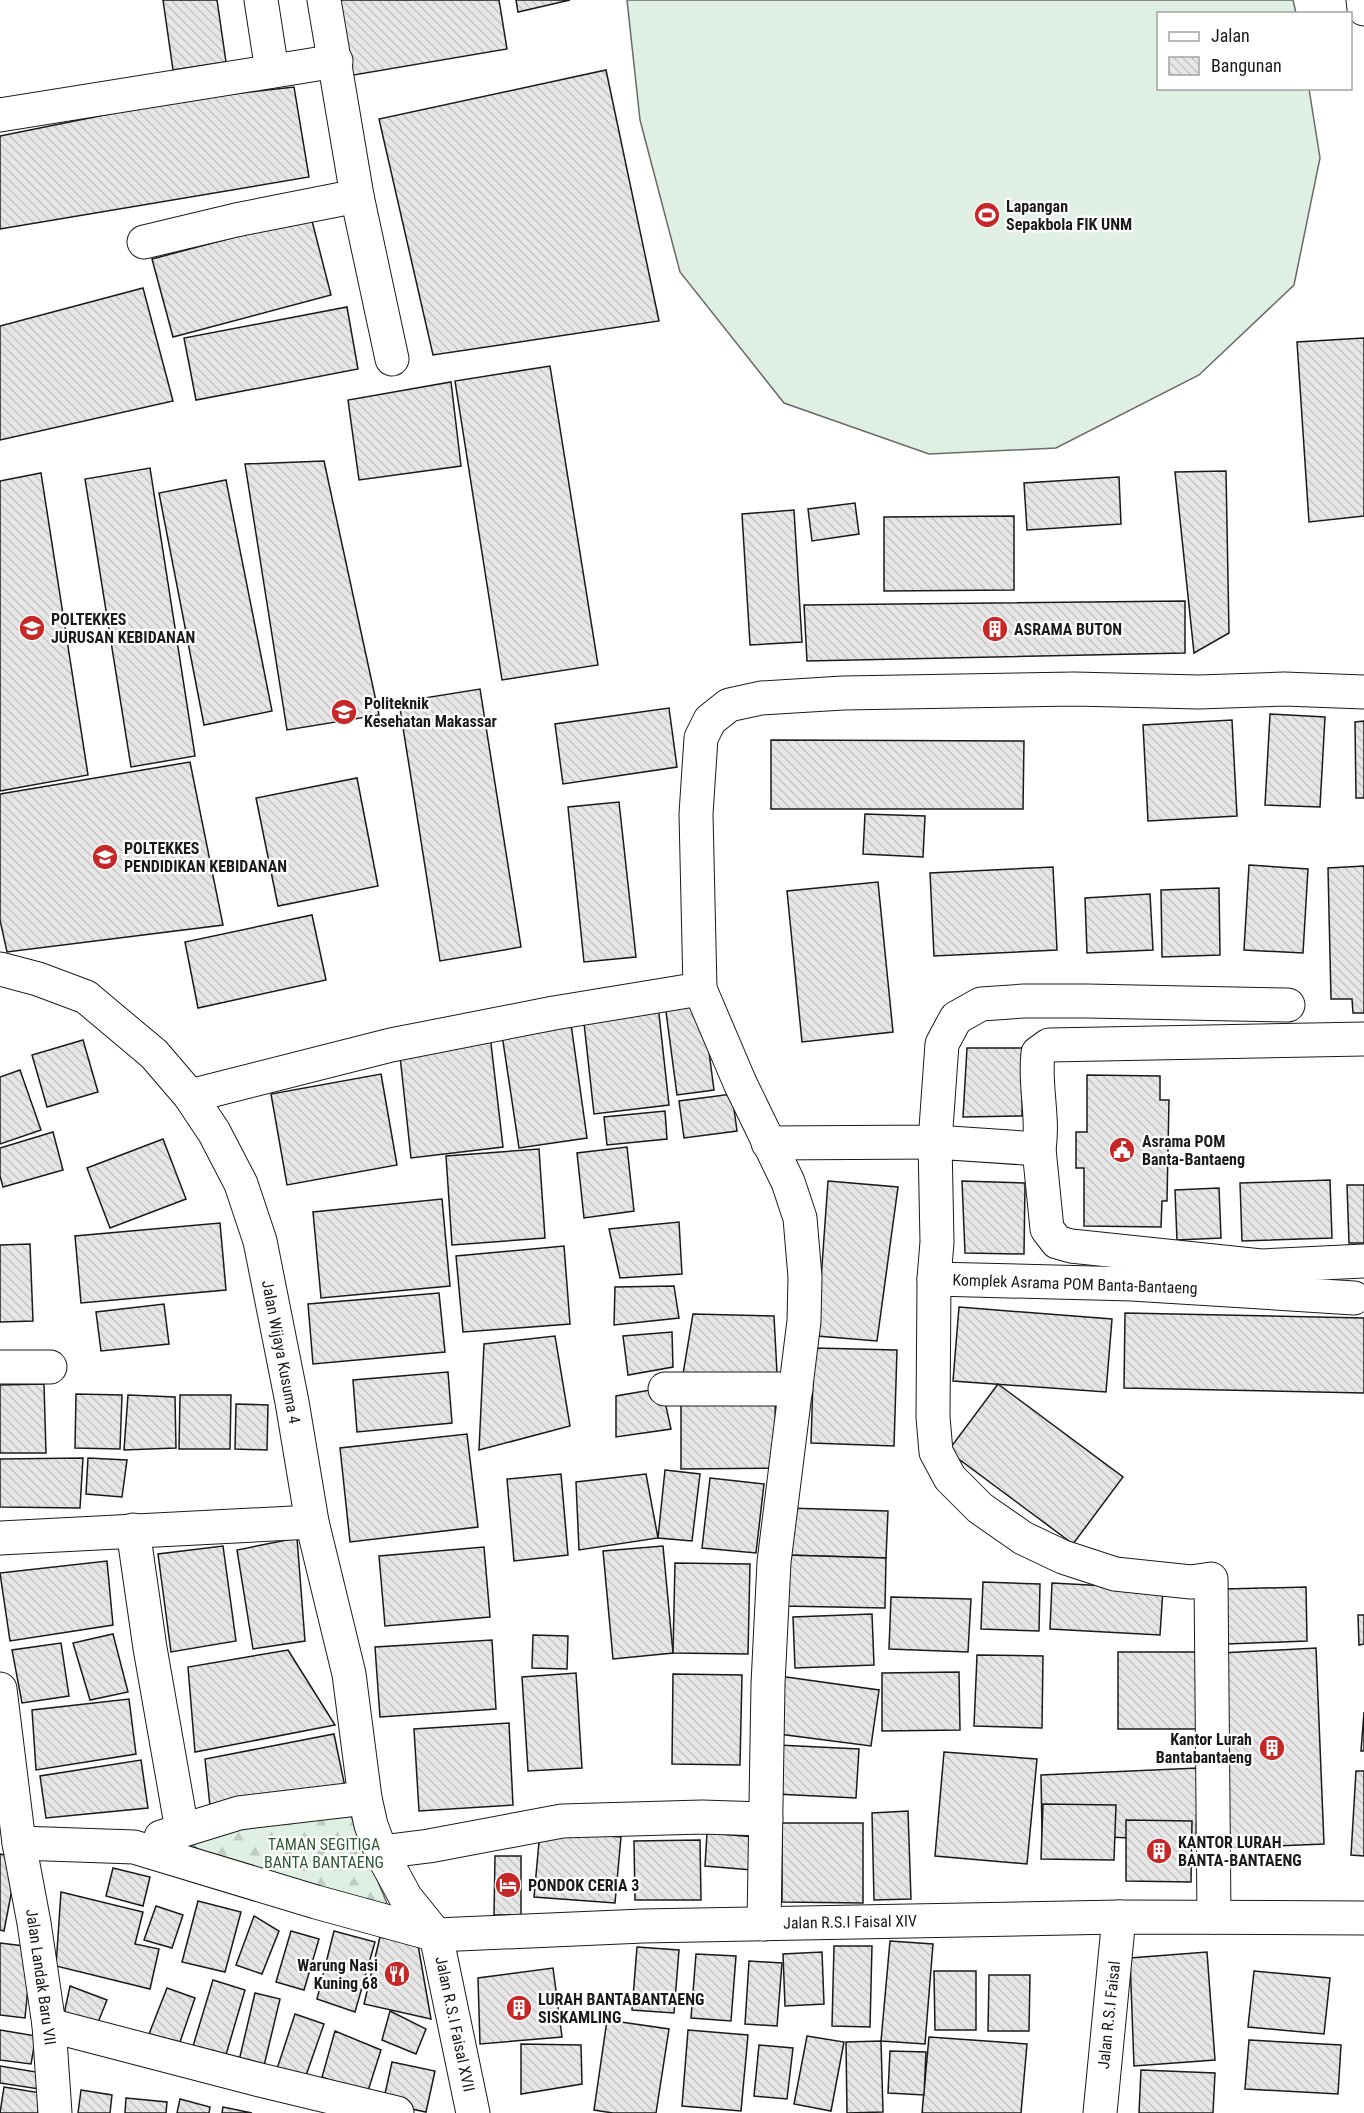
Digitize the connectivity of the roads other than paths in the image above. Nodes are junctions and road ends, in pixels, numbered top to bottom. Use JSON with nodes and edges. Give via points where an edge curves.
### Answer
{"nodes":[{"id":1,"x":261,"y":0,"type":"edge"},
{"id":2,"x":324,"y":0,"type":"edge"},
{"id":3,"x":1363,"y":0,"type":"edge"},
{"id":4,"x":1364,"y":9,"type":"edge"},
{"id":5,"x":336,"y":61,"type":"junction"},
{"id":6,"x":272,"y":71,"type":"junction"},
{"id":7,"x":0,"y":115,"type":"edge"},
{"id":8,"x":357,"y":196,"type":"junction"},
{"id":9,"x":144,"y":242,"type":"dead end"},
{"id":10,"x":392,"y":359,"type":"dead end"},
{"id":11,"x":1364,"y":692,"type":"edge"},
{"id":12,"x":0,"y":969,"type":"edge"},
{"id":13,"x":700,"y":989,"type":"junction"},
{"id":14,"x":1288,"y":1005,"type":"dead end"},
{"id":15,"x":1364,"y":1039,"type":"edge"},
{"id":16,"x":190,"y":1096,"type":"junction"},
{"id":17,"x":935,"y":1142,"type":"junction"},
{"id":18,"x":768,"y":1143,"type":"junction"},
{"id":19,"x":1039,"y":1149,"type":"junction"},
{"id":20,"x":1364,"y":1262,"type":"edge"},
{"id":21,"x":934,"y":1279,"type":"junction"},
{"id":22,"x":1354,"y":1299,"type":"dead end"},
{"id":23,"x":0,"y":1367,"type":"edge"},
{"id":24,"x":50,"y":1367,"type":"dead end"},
{"id":25,"x":665,"y":1389,"type":"dead end"},
{"id":26,"x":796,"y":1389,"type":"junction"},
{"id":27,"x":312,"y":1522,"type":"junction"},
{"id":28,"x":133,"y":1530,"type":"junction"},
{"id":29,"x":0,"y":1538,"type":"edge"},
{"id":30,"x":0,"y":1689,"type":"edge"},
{"id":31,"x":365,"y":1798,"type":"junction"},
{"id":32,"x":766,"y":1818,"type":"junction"},
{"id":33,"x":182,"y":1830,"type":"junction"},
{"id":34,"x":12,"y":1838,"type":"edge"},
{"id":35,"x":134,"y":1847,"type":"junction"},
{"id":36,"x":381,"y":1852,"type":"junction"},
{"id":37,"x":1119,"y":1917,"type":"junction"},
{"id":38,"x":1214,"y":1917,"type":"junction"},
{"id":39,"x":1364,"y":1917,"type":"edge"},
{"id":40,"x":764,"y":1924,"type":"junction"},
{"id":41,"x":436,"y":1935,"type":"junction"},
{"id":42,"x":49,"y":2025,"type":"junction"},
{"id":43,"x":55,"y":2113,"type":"edge"},
{"id":44,"x":397,"y":2113,"type":"edge"},
{"id":45,"x":473,"y":2113,"type":"edge"},
{"id":46,"x":1100,"y":2113,"type":"edge"}],
"edges":[{"from":1,"to":6,"type":"street"},
{"from":2,"to":5,"type":"street"},
{"from":3,"to":4,"type":"street"},
{"from":5,"to":6,"type":"street"},
{"from":5,"to":8,"type":"street"},
{"from":6,"to":7,"type":"street"},
{"from":8,"to":9,"type":"street"},
{"from":8,"to":10,"type":"street"},
{"from":11,"to":13,"type":"street","via":[[1074,689],[843,693],[761,698],[729,705],[710,720],[701,738],[696,814]]},
{"from":12,"to":16,"type":"street","name":"Jalan Wijaya Kusuma 4","via":[[86,997],[154,1054]]},
{"from":13,"to":16,"type":"street","via":[[391,1045]]},
{"from":13,"to":18,"type":"street"},
{"from":14,"to":17,"type":"street","name":"Komplek Asrama POM Banta-Bantaeng","via":[[1087,1001],[981,1004],[956,1018],[942,1044]]},
{"from":15,"to":19,"type":"street","via":[[1049,1045],[1038,1053],[1036,1067],[1042,1133]]},
{"from":16,"to":27,"type":"street","name":"Jalan Wijaya Kusuma 4","via":[[241,1184],[260,1241]]},
{"from":17,"to":18,"type":"street"},
{"from":17,"to":19,"type":"street"},
{"from":17,"to":21,"type":"street","name":"Komplek Asrama POM Banta-Bantaeng"},
{"from":18,"to":26,"type":"street","via":[[788,1182],[800,1218],[804,1321]]},
{"from":19,"to":20,"type":"street","via":[[1047,1229],[1057,1242],[1262,1266]]},
{"from":21,"to":22,"type":"street","name":"Komplek Asrama POM Banta-Bantaeng","via":[[1132,1284]]},
{"from":21,"to":38,"type":"street","via":[[933,1417],[936,1452],[950,1478],[980,1508],[1023,1538],[1063,1557],[1115,1574],[1191,1582],[1211,1579]]},
{"from":23,"to":24,"type":"street"},
{"from":25,"to":26,"type":"street"},
{"from":26,"to":32,"type":"street","via":[[774,1562]]},
{"from":27,"to":28,"type":"street"},
{"from":27,"to":31,"type":"street","name":"Jalan Wijaya Kusuma 4","via":[[349,1674]]},
{"from":28,"to":29,"type":"street"},
{"from":28,"to":33,"type":"street"},
{"from":30,"to":34,"type":"street","name":"Jalan Landak Baru VII"},
{"from":31,"to":33,"type":"street","via":[[239,1813]]},
{"from":31,"to":36,"type":"street","name":"Jalan Wijaya Kusuma 4"},
{"from":32,"to":36,"type":"street","via":[[562,1821]]},
{"from":32,"to":40,"type":"street"},
{"from":33,"to":35,"type":"street"},
{"from":34,"to":35,"type":"street"},
{"from":34,"to":42,"type":"street","name":"Jalan Landak Baru VII","via":[[34,1923]]},
{"from":35,"to":41,"type":"street","name":"Jalan R.S.I Faisal XIV"},
{"from":36,"to":41,"type":"street","via":[[406,1898]]},
{"from":37,"to":38,"type":"street","name":"Jalan R.S.I Faisal XIV"},
{"from":37,"to":40,"type":"street","name":"Jalan R.S.I Faisal XIV"},
{"from":37,"to":46,"type":"street","name":"Jalan R.S.I Faisal"},
{"from":38,"to":39,"type":"street","name":"Jalan R.S.I Faisal XIV"},
{"from":40,"to":41,"type":"street","name":"Jalan R.S.I Faisal XIV"},
{"from":41,"to":45,"type":"street","name":"Jalan R.S.I Faisal XVII"},
{"from":42,"to":43,"type":"street","name":"Jalan Landak Baru VII"},
{"from":42,"to":44,"type":"street"}]}
